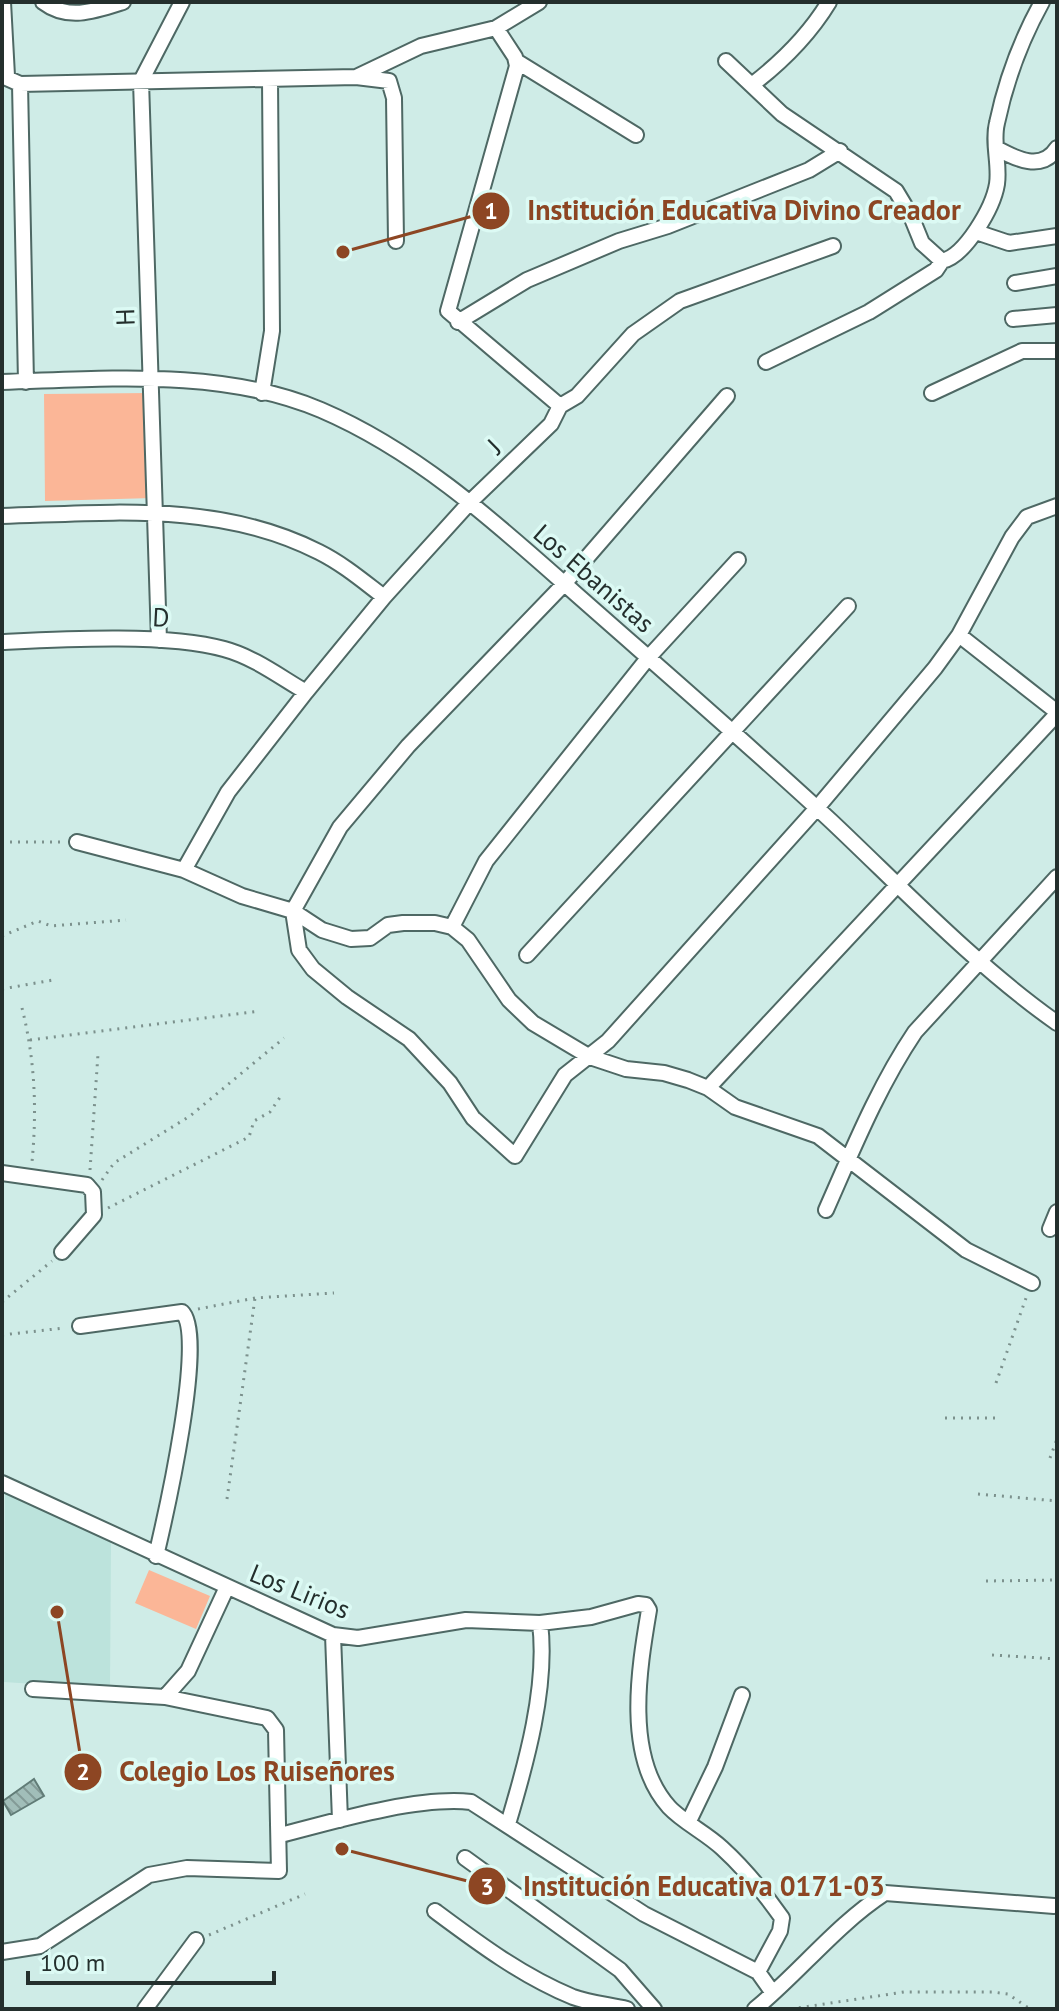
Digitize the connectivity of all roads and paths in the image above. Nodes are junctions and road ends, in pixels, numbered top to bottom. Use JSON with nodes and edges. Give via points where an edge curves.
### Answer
{"nodes":[{"id":1,"x":3,"y":2,"type":"edge"},
{"id":2,"x":45,"y":2,"type":"edge"},
{"id":3,"x":123,"y":2,"type":"edge"},
{"id":4,"x":182,"y":2,"type":"edge"},
{"id":5,"x":539,"y":2,"type":"edge"},
{"id":6,"x":829,"y":2,"type":"edge"},
{"id":7,"x":1042,"y":2,"type":"edge"},
{"id":8,"x":496,"y":28,"type":"junction"},
{"id":9,"x":516,"y":61,"type":"junction"},
{"id":10,"x":726,"y":61,"type":"dead end"},
{"id":11,"x":356,"y":77,"type":"junction"},
{"id":12,"x":10,"y":79,"type":"edge"},
{"id":13,"x":270,"y":80,"type":"junction"},
{"id":14,"x":141,"y":81,"type":"junction"},
{"id":15,"x":753,"y":84,"type":"junction"},
{"id":16,"x":636,"y":135,"type":"dead end"},
{"id":17,"x":996,"y":148,"type":"junction"},
{"id":18,"x":1057,"y":148,"type":"edge"},
{"id":19,"x":840,"y":151,"type":"junction"},
{"id":20,"x":976,"y":232,"type":"junction"},
{"id":21,"x":1057,"y":236,"type":"edge"},
{"id":22,"x":396,"y":241,"type":"dead end"},
{"id":23,"x":833,"y":246,"type":"dead end"},
{"id":24,"x":942,"y":261,"type":"junction"},
{"id":25,"x":1057,"y":276,"type":"edge"},
{"id":26,"x":1015,"y":283,"type":"dead end"},
{"id":27,"x":1057,"y":315,"type":"edge"},
{"id":28,"x":1013,"y":319,"type":"dead end"},
{"id":29,"x":458,"y":322,"type":"junction"},
{"id":30,"x":1057,"y":351,"type":"edge"},
{"id":31,"x":766,"y":362,"type":"dead end"},
{"id":32,"x":151,"y":379,"type":"junction"},
{"id":33,"x":2,"y":382,"type":"edge"},
{"id":34,"x":26,"y":382,"type":"junction"},
{"id":35,"x":262,"y":393,"type":"junction"},
{"id":36,"x":932,"y":393,"type":"dead end"},
{"id":37,"x":727,"y":396,"type":"dead end"},
{"id":38,"x":560,"y":406,"type":"junction"},
{"id":39,"x":471,"y":501,"type":"junction"},
{"id":40,"x":1057,"y":506,"type":"edge"},
{"id":41,"x":155,"y":512,"type":"junction"},
{"id":42,"x":2,"y":516,"type":"edge"},
{"id":43,"x":738,"y":560,"type":"dead end"},
{"id":44,"x":564,"y":584,"type":"junction"},
{"id":45,"x":384,"y":597,"type":"junction"},
{"id":46,"x":848,"y":606,"type":"dead end"},
{"id":47,"x":959,"y":635,"type":"junction"},
{"id":48,"x":159,"y":640,"type":"junction"},
{"id":49,"x":2,"y":642,"type":"edge"},
{"id":50,"x":648,"y":658,"type":"junction"},
{"id":51,"x":306,"y":692,"type":"junction"},
{"id":52,"x":1057,"y":713,"type":"edge"},
{"id":53,"x":732,"y":734,"type":"junction"},
{"id":54,"x":817,"y":808,"type":"junction"},
{"id":55,"x":2,"y":842,"type":"edge"},
{"id":56,"x":77,"y":842,"type":"joint"},
{"id":57,"x":184,"y":870,"type":"junction"},
{"id":58,"x":1057,"y":877,"type":"edge"},
{"id":59,"x":900,"y":886,"type":"junction"},
{"id":60,"x":293,"y":911,"type":"junction"},
{"id":61,"x":126,"y":920,"type":"dead end"},
{"id":62,"x":452,"y":927,"type":"junction"},
{"id":63,"x":2,"y":936,"type":"edge"},
{"id":64,"x":527,"y":955,"type":"dead end"},
{"id":65,"x":982,"y":961,"type":"junction"},
{"id":66,"x":53,"y":980,"type":"dead end"},
{"id":67,"x":2,"y":989,"type":"edge"},
{"id":68,"x":22,"y":1008,"type":"dead end"},
{"id":69,"x":260,"y":1011,"type":"dead end"},
{"id":70,"x":1057,"y":1023,"type":"edge"},
{"id":71,"x":284,"y":1038,"type":"dead end"},
{"id":72,"x":30,"y":1040,"type":"junction"},
{"id":73,"x":98,"y":1054,"type":"dead end"},
{"id":74,"x":590,"y":1057,"type":"junction"},
{"id":75,"x":708,"y":1088,"type":"junction"},
{"id":76,"x":283,"y":1093,"type":"dead end"},
{"id":77,"x":92,"y":1160,"type":"dead end"},
{"id":78,"x":848,"y":1161,"type":"junction"},
{"id":79,"x":2,"y":1173,"type":"edge"},
{"id":80,"x":31,"y":1177,"type":"junction"},
{"id":81,"x":93,"y":1192,"type":"junction"},
{"id":82,"x":826,"y":1210,"type":"dead end"},
{"id":83,"x":1057,"y":1212,"type":"edge"},
{"id":84,"x":94,"y":1215,"type":"junction"},
{"id":85,"x":1050,"y":1229,"type":"dead end"},
{"id":86,"x":62,"y":1252,"type":"joint"},
{"id":87,"x":1032,"y":1283,"type":"joint"},
{"id":88,"x":334,"y":1293,"type":"dead end"},
{"id":89,"x":255,"y":1298,"type":"junction"},
{"id":90,"x":2,"y":1302,"type":"edge"},
{"id":91,"x":182,"y":1312,"type":"junction"},
{"id":92,"x":80,"y":1326,"type":"joint"},
{"id":93,"x":2,"y":1335,"type":"edge"},
{"id":94,"x":996,"y":1383,"type":"dead end"},
{"id":95,"x":945,"y":1418,"type":"dead end"},
{"id":96,"x":995,"y":1418,"type":"dead end"},
{"id":97,"x":1057,"y":1439,"type":"edge"},
{"id":98,"x":1050,"y":1458,"type":"dead end"},
{"id":99,"x":2,"y":1483,"type":"edge"},
{"id":100,"x":978,"y":1494,"type":"dead end"},
{"id":101,"x":227,"y":1499,"type":"dead end"},
{"id":102,"x":1057,"y":1501,"type":"edge"},
{"id":103,"x":156,"y":1556,"type":"junction"},
{"id":104,"x":1057,"y":1580,"type":"edge"},
{"id":105,"x":986,"y":1581,"type":"dead end"},
{"id":106,"x":227,"y":1587,"type":"junction"},
{"id":107,"x":540,"y":1623,"type":"junction"},
{"id":108,"x":333,"y":1635,"type":"junction"},
{"id":109,"x":992,"y":1655,"type":"dead end"},
{"id":110,"x":1057,"y":1659,"type":"edge"},
{"id":111,"x":33,"y":1689,"type":"dead end"},
{"id":112,"x":742,"y":1695,"type":"dead end"},
{"id":113,"x":165,"y":1697,"type":"junction"},
{"id":114,"x":340,"y":1820,"type":"junction"},
{"id":115,"x":689,"y":1821,"type":"junction"},
{"id":116,"x":508,"y":1824,"type":"junction"},
{"id":117,"x":281,"y":1835,"type":"junction"},
{"id":118,"x":465,"y":1858,"type":"dead end"},
{"id":119,"x":305,"y":1894,"type":"dead end"},
{"id":120,"x":1054,"y":1906,"type":"dead end"},
{"id":121,"x":435,"y":1911,"type":"dead end"},
{"id":122,"x":196,"y":1940,"type":"joint"},
{"id":123,"x":2,"y":1952,"type":"edge"},
{"id":124,"x":758,"y":1972,"type":"junction"},
{"id":125,"x":773,"y":1993,"type":"junction"},
{"id":126,"x":145,"y":2009,"type":"edge"},
{"id":127,"x":627,"y":2009,"type":"edge"},
{"id":128,"x":654,"y":2009,"type":"edge"},
{"id":129,"x":755,"y":2009,"type":"edge"},
{"id":130,"x":791,"y":2009,"type":"edge"},
{"id":131,"x":1030,"y":2009,"type":"edge"}],
"edges":[{"from":1,"to":12,"type":"street"},
{"from":2,"to":3,"type":"street","via":[[58,13],[89,13]]},
{"from":4,"to":14,"type":"street","name":"H"},
{"from":5,"to":8,"type":"street"},
{"from":6,"to":15,"type":"street","via":[[813,28]]},
{"from":7,"to":17,"type":"street","via":[[1006,86]]},
{"from":8,"to":9,"type":"street"},
{"from":8,"to":11,"type":"street","via":[[421,46]]},
{"from":9,"to":16,"type":"street"},
{"from":9,"to":29,"type":"street","via":[[448,303],[450,317]]},
{"from":10,"to":15,"type":"street"},
{"from":11,"to":13,"type":"street"},
{"from":11,"to":22,"type":"street","via":[[389,81],[394,98]]},
{"from":12,"to":14,"type":"street"},
{"from":12,"to":34,"type":"street"},
{"from":13,"to":14,"type":"street"},
{"from":13,"to":35,"type":"street","via":[[272,331]]},
{"from":14,"to":32,"type":"street","name":"H"},
{"from":15,"to":19,"type":"street","via":[[782,114]]},
{"from":17,"to":18,"type":"street","via":[[1039,163]]},
{"from":17,"to":20,"type":"street","via":[[997,186]]},
{"from":19,"to":24,"type":"street","via":[[896,191],[922,243]]},
{"from":19,"to":29,"type":"street","via":[[809,170],[527,280]]},
{"from":20,"to":21,"type":"street","via":[[1009,243]]},
{"from":20,"to":24,"type":"street","via":[[961,251]]},
{"from":23,"to":38,"type":"street","name":"J","via":[[680,301],[633,334],[577,396]]},
{"from":24,"to":31,"type":"street","via":[[869,312]]},
{"from":25,"to":26,"type":"street"},
{"from":27,"to":28,"type":"street"},
{"from":29,"to":38,"type":"street"},
{"from":30,"to":36,"type":"street","via":[[1022,351]]},
{"from":32,"to":34,"type":"street","name":"Los Ebanistas"},
{"from":32,"to":35,"type":"street","name":"Los Ebanistas"},
{"from":32,"to":41,"type":"street","name":"H"},
{"from":33,"to":34,"type":"street","name":"Los Ebanistas"},
{"from":35,"to":39,"type":"street","name":"Los Ebanistas","via":[[319,409],[388,444]]},
{"from":37,"to":44,"type":"street"},
{"from":38,"to":39,"type":"street","name":"J","via":[[551,424]]},
{"from":39,"to":44,"type":"street","name":"Los Ebanistas"},
{"from":39,"to":45,"type":"street","name":"J"},
{"from":40,"to":47,"type":"street","via":[[1027,517],[1019,527]]},
{"from":41,"to":42,"type":"street"},
{"from":41,"to":45,"type":"street","via":[[201,515],[291,539]]},
{"from":41,"to":48,"type":"street","name":"H"},
{"from":43,"to":50,"type":"street"},
{"from":44,"to":50,"type":"street","name":"Los Ebanistas"},
{"from":44,"to":60,"type":"street","via":[[408,746],[340,827]]},
{"from":45,"to":51,"type":"street","name":"J"},
{"from":46,"to":53,"type":"street"},
{"from":47,"to":52,"type":"street"},
{"from":47,"to":54,"type":"street"},
{"from":48,"to":49,"type":"street","name":"D"},
{"from":48,"to":51,"type":"street","name":"D","via":[[224,649]]},
{"from":50,"to":53,"type":"street","name":"Los Ebanistas"},
{"from":50,"to":62,"type":"street","via":[[486,861]]},
{"from":51,"to":57,"type":"street","name":"J","via":[[228,792]]},
{"from":52,"to":59,"type":"street"},
{"from":53,"to":54,"type":"street","name":"Los Ebanistas"},
{"from":53,"to":64,"type":"street"},
{"from":54,"to":59,"type":"street","name":"Los Ebanistas"},
{"from":54,"to":74,"type":"street"},
{"from":55,"to":56,"type":"path"},
{"from":56,"to":57,"type":"street"},
{"from":57,"to":60,"type":"street"},
{"from":58,"to":65,"type":"street"},
{"from":59,"to":65,"type":"street","name":"Los Ebanistas"},
{"from":59,"to":75,"type":"street"},
{"from":60,"to":62,"type":"street","via":[[322,930],[351,939],[370,938],[388,925],[403,923]]},
{"from":60,"to":74,"type":"street","via":[[299,950],[313,969],[409,1039],[450,1083],[473,1118],[515,1156],[565,1075]]},
{"from":61,"to":63,"type":"path","via":[[51,926],[38,921]]},
{"from":62,"to":74,"type":"street","via":[[533,1023]]},
{"from":65,"to":70,"type":"street","name":"Los Ebanistas"},
{"from":65,"to":78,"type":"street","via":[[898,1057]]},
{"from":66,"to":67,"type":"path"},
{"from":68,"to":72,"type":"path"},
{"from":69,"to":72,"type":"path"},
{"from":71,"to":81,"type":"path","via":[[190,1116],[114,1163]]},
{"from":72,"to":80,"type":"path","via":[[37,1110]]},
{"from":73,"to":77,"type":"path"},
{"from":74,"to":75,"type":"street"},
{"from":75,"to":78,"type":"street","via":[[735,1107],[818,1136]]},
{"from":76,"to":84,"type":"path","via":[[270,1112],[254,1121],[249,1137]]},
{"from":78,"to":82,"type":"street"},
{"from":78,"to":87,"type":"street","via":[[966,1250]]},
{"from":79,"to":80,"type":"street"},
{"from":80,"to":81,"type":"street","via":[[87,1185]]},
{"from":81,"to":84,"type":"street"},
{"from":83,"to":85,"type":"street"},
{"from":84,"to":86,"type":"street"},
{"from":86,"to":90,"type":"path"},
{"from":87,"to":94,"type":"path"},
{"from":88,"to":89,"type":"path"},
{"from":89,"to":91,"type":"path"},
{"from":89,"to":101,"type":"path"},
{"from":91,"to":92,"type":"street"},
{"from":91,"to":103,"type":"street","via":[[191,1325],[192,1343],[169,1506]]},
{"from":92,"to":93,"type":"path"},
{"from":95,"to":96,"type":"path"},
{"from":97,"to":98,"type":"path"},
{"from":99,"to":103,"type":"street","name":"Los Lirios"},
{"from":100,"to":102,"type":"path"},
{"from":103,"to":106,"type":"street","name":"Los Lirios"},
{"from":104,"to":105,"type":"path"},
{"from":106,"to":108,"type":"street","name":"Los Lirios"},
{"from":106,"to":113,"type":"street","via":[[188,1671]]},
{"from":107,"to":108,"type":"street","name":"Los Lirios","via":[[466,1620],[358,1638]]},
{"from":107,"to":115,"type":"street","name":"Los Lirios","via":[[646,1605],[637,1715],[656,1791]]},
{"from":107,"to":116,"type":"street","via":[[542,1663],[525,1769]]},
{"from":108,"to":114,"type":"street"},
{"from":109,"to":110,"type":"path"},
{"from":111,"to":113,"type":"street"},
{"from":112,"to":115,"type":"street"},
{"from":113,"to":117,"type":"street","via":[[273,1723]]},
{"from":114,"to":116,"type":"street","via":[[453,1800],[471,1802]]},
{"from":114,"to":117,"type":"street"},
{"from":115,"to":124,"type":"street","via":[[723,1848],[782,1918]]},
{"from":116,"to":124,"type":"street","via":[[644,1914]]},
{"from":117,"to":123,"type":"street","via":[[279,1871],[168,1869],[149,1875],[40,1946]]},
{"from":118,"to":128,"type":"street","via":[[620,1970]]},
{"from":119,"to":122,"type":"path"},
{"from":120,"to":125,"type":"street","via":[[885,1893],[840,1927]]},
{"from":121,"to":127,"type":"street","via":[[498,1958],[547,1984],[575,1998]]},
{"from":122,"to":126,"type":"street"},
{"from":124,"to":125,"type":"street"},
{"from":125,"to":129,"type":"street"},
{"from":130,"to":131,"type":"path","via":[[904,1992],[1008,1994]]}]}
